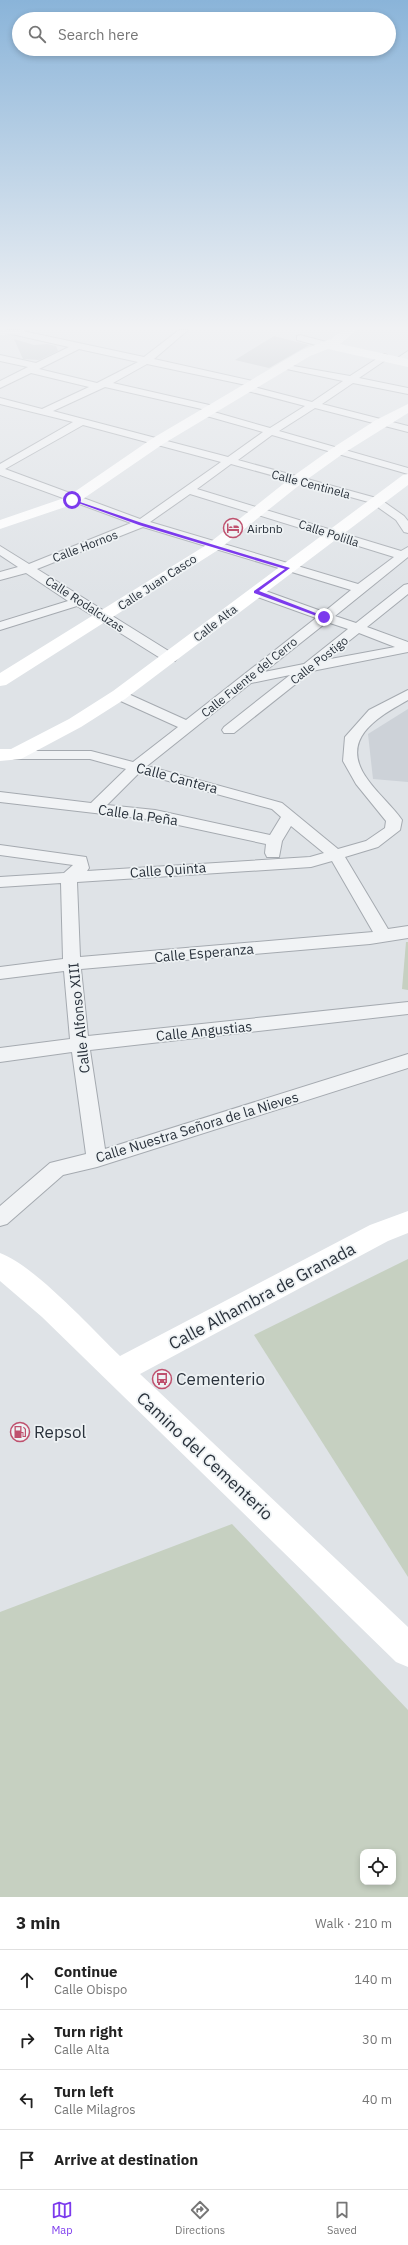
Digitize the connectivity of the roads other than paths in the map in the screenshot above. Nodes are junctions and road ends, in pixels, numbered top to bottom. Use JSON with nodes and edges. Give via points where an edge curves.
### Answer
{"nodes":[{"id":1,"x":67,"y":419,"type":"edge"},
{"id":2,"x":198,"y":419,"type":"edge"},
{"id":3,"x":232,"y":419,"type":"edge"},
{"id":4,"x":292,"y":419,"type":"edge"},
{"id":5,"x":364,"y":419,"type":"edge"},
{"id":6,"x":389,"y":419,"type":"edge"},
{"id":7,"x":81,"y":422,"type":"junction"},
{"id":8,"x":381,"y":423,"type":"junction"},
{"id":9,"x":408,"y":429,"type":"edge"},
{"id":10,"x":270,"y":432,"type":"junction"},
{"id":11,"x":158,"y":441,"type":"junction"},
{"id":12,"x":339,"y":450,"type":"junction"},
{"id":13,"x":231,"y":461,"type":"junction"},
{"id":14,"x":0,"y":468,"type":"edge"},
{"id":15,"x":0,"y":471,"type":"edge"},
{"id":16,"x":408,"y":471,"type":"edge"},
{"id":17,"x":408,"y":478,"type":"edge"},
{"id":18,"x":297,"y":480,"type":"junction"},
{"id":19,"x":189,"y":490,"type":"junction"},
{"id":20,"x":72,"y":500,"type":"junction"},
{"id":21,"x":376,"y":501,"type":"junction"},
{"id":22,"x":259,"y":510,"type":"junction"},
{"id":23,"x":0,"y":524,"type":"edge"},
{"id":24,"x":140,"y":524,"type":"junction"},
{"id":25,"x":408,"y":530,"type":"edge"},
{"id":26,"x":331,"y":535,"type":"junction"},
{"id":27,"x":213,"y":546,"type":"junction"},
{"id":28,"x":0,"y":550,"type":"edge"},
{"id":29,"x":404,"y":553,"type":"edge"},
{"id":30,"x":29,"y":568,"type":"junction"},
{"id":31,"x":288,"y":569,"type":"junction"},
{"id":32,"x":0,"y":576,"type":"edge"},
{"id":33,"x":408,"y":588,"type":"edge"},
{"id":34,"x":362,"y":589,"type":"junction"},
{"id":35,"x":256,"y":592,"type":"junction"},
{"id":36,"x":78,"y":602,"type":"junction"},
{"id":37,"x":103,"y":617,"type":"junction"},
{"id":38,"x":324,"y":617,"type":"junction"},
{"id":39,"x":0,"y":626,"type":"edge"},
{"id":40,"x":360,"y":628,"type":"junction"},
{"id":41,"x":408,"y":648,"type":"edge"},
{"id":42,"x":170,"y":658,"type":"junction"},
{"id":43,"x":308,"y":667,"type":"junction"},
{"id":44,"x":246,"y":679,"type":"junction"},
{"id":45,"x":0,"y":681,"type":"edge"},
{"id":46,"x":408,"y":694,"type":"edge"},
{"id":47,"x":119,"y":695,"type":"junction"},
{"id":48,"x":188,"y":726,"type":"junction"},
{"id":49,"x":229,"y":730,"type":"dead end"},
{"id":50,"x":7,"y":755,"type":"edge"},
{"id":51,"x":136,"y":767,"type":"junction"},
{"id":52,"x":0,"y":798,"type":"edge"},
{"id":53,"x":95,"y":808,"type":"junction"},
{"id":54,"x":290,"y":816,"type":"junction"},
{"id":55,"x":401,"y":820,"type":"edge"},
{"id":56,"x":274,"y":841,"type":"junction"},
{"id":57,"x":0,"y":850,"type":"edge"},
{"id":58,"x":336,"y":854,"type":"junction"},
{"id":59,"x":273,"y":864,"type":"junction"},
{"id":60,"x":69,"y":877,"type":"junction"},
{"id":61,"x":0,"y":882,"type":"edge"},
{"id":62,"x":408,"y":932,"type":"edge"},
{"id":63,"x":384,"y":936,"type":"junction"},
{"id":64,"x":72,"y":964,"type":"junction"},
{"id":65,"x":0,"y":973,"type":"edge"},
{"id":66,"x":408,"y":1008,"type":"edge"},
{"id":67,"x":80,"y":1044,"type":"junction"},
{"id":68,"x":0,"y":1055,"type":"edge"},
{"id":69,"x":408,"y":1061,"type":"edge"},
{"id":70,"x":97,"y":1159,"type":"junction"},
{"id":71,"x":0,"y":1218,"type":"edge"},
{"id":72,"x":408,"y":1222,"type":"edge"},
{"id":73,"x":0,"y":1265,"type":"edge"},
{"id":74,"x":117,"y":1372,"type":"junction"},
{"id":75,"x":408,"y":1650,"type":"edge"}],
"edges":[{"from":1,"to":7,"type":"street","name":"Calle Centinela"},
{"from":2,"to":11,"type":"street"},
{"from":3,"to":10,"type":"street"},
{"from":4,"to":10,"type":"street","name":"Calle Hornos"},
{"from":5,"to":8,"type":"street"},
{"from":6,"to":8,"type":"street","name":"Calle Juan Casco"},
{"from":7,"to":11,"type":"street","name":"Calle Centinela"},
{"from":7,"to":14,"type":"street"},
{"from":8,"to":9,"type":"street"},
{"from":8,"to":12,"type":"street","name":"Calle Juan Casco"},
{"from":10,"to":12,"type":"street"},
{"from":10,"to":13,"type":"street","name":"Calle Hornos"},
{"from":11,"to":13,"type":"street","name":"Calle Centinela"},
{"from":11,"to":20,"type":"street"},
{"from":12,"to":16,"type":"street"},
{"from":12,"to":18,"type":"street","name":"Calle Juan Casco"},
{"from":13,"to":18,"type":"street","name":"Calle Centinela"},
{"from":13,"to":19,"type":"street","name":"Calle Hornos"},
{"from":15,"to":20,"type":"street"},
{"from":17,"to":21,"type":"street","name":"Calle Alta"},
{"from":18,"to":21,"type":"street","name":"Calle Centinela"},
{"from":18,"to":22,"type":"street","name":"Calle Juan Casco"},
{"from":19,"to":22,"type":"street","name":"Calle Polilla"},
{"from":19,"to":24,"type":"street","name":"Calle Hornos"},
{"from":20,"to":23,"type":"street"},
{"from":20,"to":24,"type":"street"},
{"from":21,"to":25,"type":"street","name":"Calle Centinela","via":[[400,518]]},
{"from":21,"to":26,"type":"street","name":"Calle Alta"},
{"from":22,"to":26,"type":"street","name":"Calle Polilla"},
{"from":22,"to":27,"type":"street","name":"Calle Juan Casco"},
{"from":24,"to":27,"type":"street"},
{"from":24,"to":30,"type":"street","name":"Calle Hornos"},
{"from":26,"to":29,"type":"street","name":"Calle Polilla"},
{"from":26,"to":31,"type":"street","name":"Calle Alta"},
{"from":27,"to":31,"type":"street"},
{"from":27,"to":37,"type":"street","name":"Calle Juan Casco"},
{"from":28,"to":30,"type":"street","name":"Calle Rodalcuzas"},
{"from":29,"to":34,"type":"street","name":"Calle Fuente del Cerro"},
{"from":30,"to":32,"type":"street","name":"Calle Hornos"},
{"from":30,"to":36,"type":"street","name":"Calle Rodalcuzas"},
{"from":31,"to":34,"type":"street"},
{"from":31,"to":35,"type":"street","name":"Calle Alta"},
{"from":33,"to":40,"type":"street","name":"Calle Postigo"},
{"from":34,"to":38,"type":"street","name":"Calle Fuente del Cerro"},
{"from":35,"to":38,"type":"street"},
{"from":35,"to":42,"type":"street","name":"Calle Alta"},
{"from":36,"to":37,"type":"street","name":"Calle Rodalcuzas"},
{"from":36,"to":39,"type":"street"},
{"from":37,"to":42,"type":"street","name":"Calle Rodalcuzas"},
{"from":37,"to":45,"type":"street","name":"Calle Juan Casco"},
{"from":38,"to":40,"type":"street"},
{"from":38,"to":44,"type":"street","name":"Calle Fuente del Cerro"},
{"from":40,"to":41,"type":"street"},
{"from":40,"to":43,"type":"street","name":"Calle Postigo"},
{"from":41,"to":43,"type":"street"},
{"from":42,"to":47,"type":"street","name":"Calle Alta"},
{"from":43,"to":44,"type":"street"},
{"from":43,"to":49,"type":"street","name":"Calle Postigo"},
{"from":44,"to":48,"type":"street","name":"Calle Fuente del Cerro"},
{"from":46,"to":55,"type":"street","via":[[374,713],[352,737],[350,760],[361,781]]},
{"from":47,"to":48,"type":"street"},
{"from":47,"to":50,"type":"street","name":"Calle Alta","via":[[75,723]]},
{"from":48,"to":51,"type":"street","name":"Calle Fuente del Cerro"},
{"from":50,"to":51,"type":"street","name":"Calle Cantera","via":[[91,755]]},
{"from":51,"to":53,"type":"street","name":"Calle Fuente del Cerro"},
{"from":51,"to":54,"type":"street","name":"Calle Cantera","via":[[277,806]]},
{"from":52,"to":53,"type":"street","name":"Calle la Peña"},
{"from":53,"to":56,"type":"street","name":"Calle la Peña","via":[[155,815]]},
{"from":54,"to":56,"type":"street"},
{"from":54,"to":58,"type":"street","name":"Calle Cantera"},
{"from":55,"to":58,"type":"street","name":"Calle Quinta","via":[[372,844]]},
{"from":56,"to":59,"type":"street"},
{"from":57,"to":60,"type":"street","via":[[80,861],[81,868]]},
{"from":58,"to":59,"type":"street","name":"Calle Quinta","via":[[311,862]]},
{"from":58,"to":63,"type":"street"},
{"from":59,"to":60,"type":"street","name":"Calle Quinta"},
{"from":60,"to":61,"type":"street","name":"Calle Quinta"},
{"from":60,"to":64,"type":"street","name":"Calle Alfonso XIII"},
{"from":62,"to":63,"type":"street","name":"Calle Esperanza"},
{"from":63,"to":64,"type":"street","name":"Calle Esperanza"},
{"from":64,"to":65,"type":"street","name":"Calle Esperanza"},
{"from":64,"to":67,"type":"street","name":"Calle Alfonso XIII"},
{"from":66,"to":67,"type":"street","name":"Calle Angustias"},
{"from":67,"to":68,"type":"street","name":"Calle Angustias"},
{"from":67,"to":70,"type":"street","name":"Calle Alfonso XIII"},
{"from":69,"to":70,"type":"street","name":"Calle Nuestra Señora de la Nieves"},
{"from":70,"to":71,"type":"street","name":"Calle Nuestra Señora de la Nieves","via":[[57,1169]]},
{"from":72,"to":74,"type":"street","name":"Calle Alhambra de Granada","via":[[379,1233]]},
{"from":73,"to":74,"type":"street","name":"Camino del Cementerio","via":[[26,1283],[57,1311]]},
{"from":74,"to":75,"type":"street","name":"Camino del Cementerio"}]}
